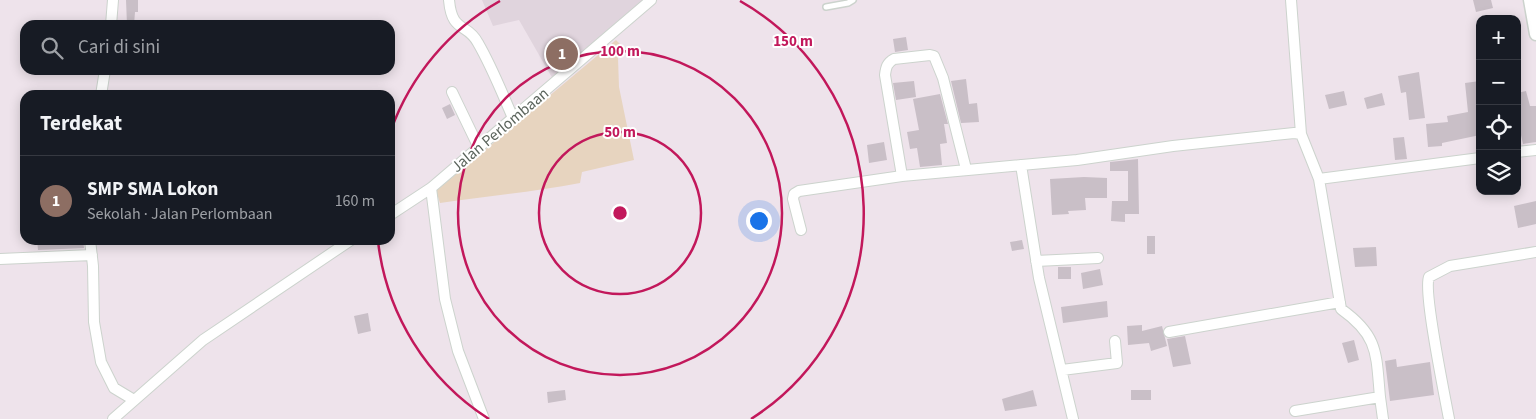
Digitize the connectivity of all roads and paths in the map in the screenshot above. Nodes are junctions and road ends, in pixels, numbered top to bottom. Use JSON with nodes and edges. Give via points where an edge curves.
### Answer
{"nodes":[{"id":1,"x":113,"y":0,"type":"edge"},
{"id":2,"x":449,"y":0,"type":"edge"},
{"id":3,"x":651,"y":0,"type":"edge"},
{"id":4,"x":853,"y":0,"type":"edge"},
{"id":5,"x":1291,"y":0,"type":"edge"},
{"id":6,"x":1530,"y":0,"type":"edge"},
{"id":7,"x":826,"y":6,"type":"dead end"},
{"id":8,"x":111,"y":20,"type":"edge"},
{"id":9,"x":1536,"y":34,"type":"edge"},
{"id":10,"x":104,"y":75,"type":"edge"},
{"id":11,"x":102,"y":90,"type":"edge"},
{"id":12,"x":452,"y":92,"type":"dead end"},
{"id":13,"x":514,"y":118,"type":"junction"},
{"id":14,"x":1301,"y":134,"type":"junction"},
{"id":15,"x":479,"y":148,"type":"junction"},
{"id":16,"x":1536,"y":150,"type":"edge"},
{"id":17,"x":1521,"y":152,"type":"edge"},
{"id":18,"x":1476,"y":159,"type":"edge"},
{"id":19,"x":1021,"y":165,"type":"junction"},
{"id":20,"x":966,"y":169,"type":"junction"},
{"id":21,"x":902,"y":176,"type":"junction"},
{"id":22,"x":1319,"y":179,"type":"junction"},
{"id":23,"x":430,"y":188,"type":"junction"},
{"id":24,"x":395,"y":211,"type":"edge"},
{"id":25,"x":801,"y":230,"type":"dead end"},
{"id":26,"x":91,"y":245,"type":"edge"},
{"id":27,"x":345,"y":245,"type":"edge"},
{"id":28,"x":1536,"y":252,"type":"edge"},
{"id":29,"x":92,"y":255,"type":"junction"},
{"id":30,"x":1098,"y":258,"type":"dead end"},
{"id":31,"x":0,"y":259,"type":"edge"},
{"id":32,"x":1036,"y":261,"type":"junction"},
{"id":33,"x":1340,"y":302,"type":"junction"},
{"id":34,"x":1169,"y":332,"type":"dead end"},
{"id":35,"x":1115,"y":341,"type":"dead end"},
{"id":36,"x":1062,"y":370,"type":"junction"},
{"id":37,"x":1380,"y":396,"type":"junction"},
{"id":38,"x":134,"y":400,"type":"junction"},
{"id":39,"x":1295,"y":411,"type":"dead end"},
{"id":40,"x":113,"y":419,"type":"edge"},
{"id":41,"x":484,"y":419,"type":"edge"},
{"id":42,"x":1073,"y":419,"type":"edge"},
{"id":43,"x":1382,"y":419,"type":"edge"},
{"id":44,"x":1449,"y":419,"type":"edge"}],
"edges":[{"from":1,"to":8,"type":"street"},
{"from":2,"to":13,"type":"street","via":[[450,13],[457,26],[477,41]]},
{"from":3,"to":13,"type":"street","name":"Jalan Perlombaan"},
{"from":4,"to":7,"type":"lane","via":[[848,4]]},
{"from":5,"to":14,"type":"street"},
{"from":6,"to":9,"type":"street"},
{"from":10,"to":11,"type":"street"},
{"from":12,"to":15,"type":"street"},
{"from":13,"to":15,"type":"street","name":"Jalan Perlombaan"},
{"from":14,"to":19,"type":"street"},
{"from":14,"to":22,"type":"street"},
{"from":15,"to":23,"type":"street","name":"Jalan Perlombaan"},
{"from":16,"to":17,"type":"street"},
{"from":18,"to":22,"type":"street"},
{"from":19,"to":20,"type":"street"},
{"from":19,"to":32,"type":"street"},
{"from":20,"to":21,"type":"street"},
{"from":20,"to":21,"type":"street","via":[[938,62],[930,55],[894,59],[886,66]]},
{"from":21,"to":25,"type":"street","via":[[799,191],[793,199]]},
{"from":22,"to":33,"type":"street"},
{"from":23,"to":24,"type":"street","name":"Jalan Perlombaan"},
{"from":23,"to":41,"type":"street","via":[[445,299],[458,352]]},
{"from":26,"to":29,"type":"street"},
{"from":27,"to":38,"type":"street","via":[[203,340]]},
{"from":28,"to":44,"type":"street","via":[[1450,266],[1429,277],[1430,304]]},
{"from":29,"to":31,"type":"street"},
{"from":29,"to":38,"type":"street","via":[[94,322],[101,362],[114,388]]},
{"from":30,"to":32,"type":"street"},
{"from":32,"to":36,"type":"street"},
{"from":33,"to":34,"type":"street"},
{"from":33,"to":37,"type":"street","via":[[1341,309],[1360,322],[1375,347]]},
{"from":35,"to":36,"type":"street","via":[[1117,363]]},
{"from":36,"to":42,"type":"street"},
{"from":37,"to":39,"type":"street"},
{"from":37,"to":43,"type":"street"},
{"from":38,"to":40,"type":"street"}]}
